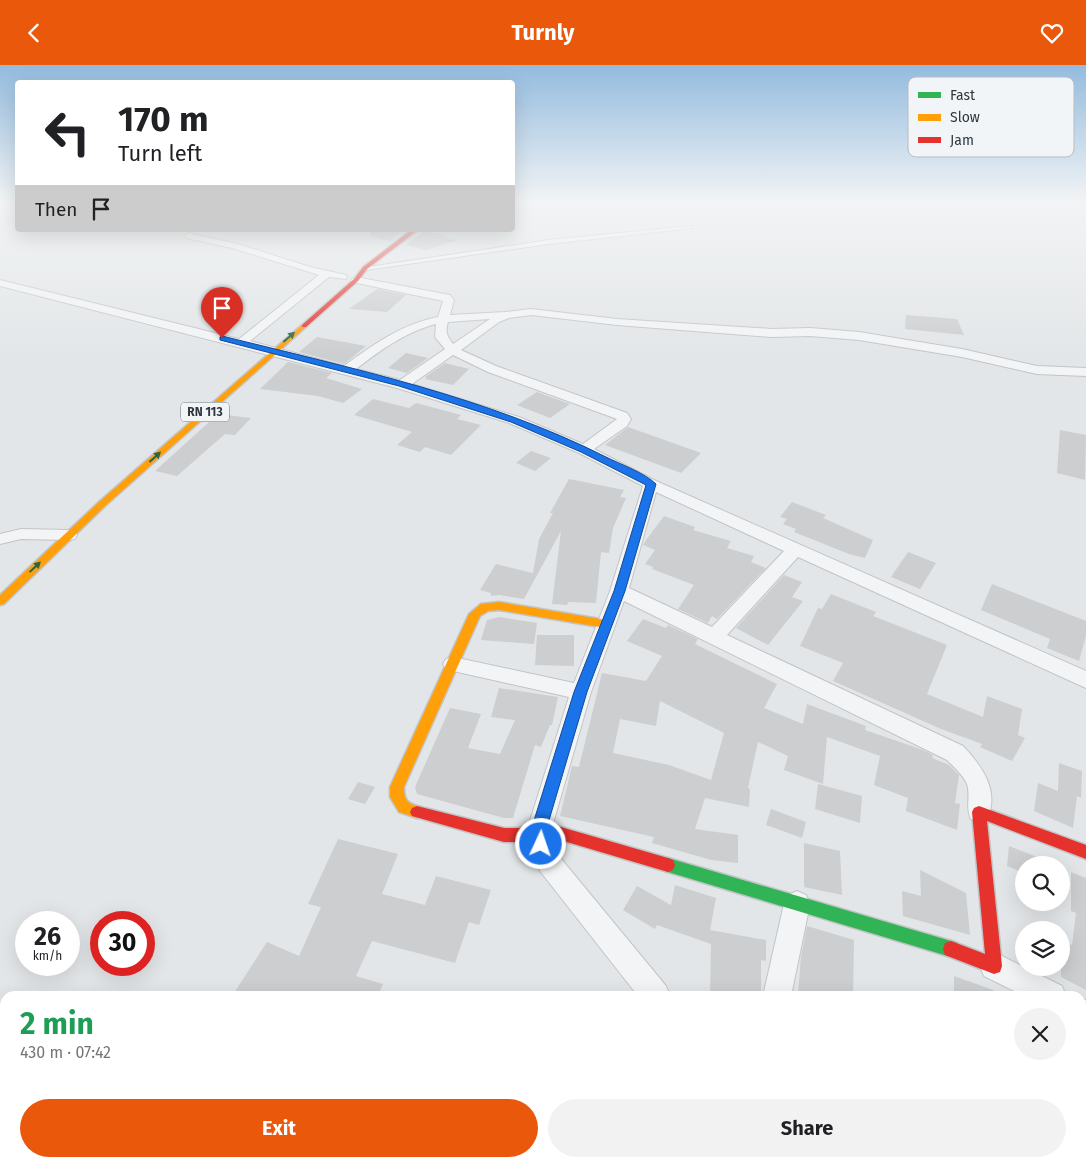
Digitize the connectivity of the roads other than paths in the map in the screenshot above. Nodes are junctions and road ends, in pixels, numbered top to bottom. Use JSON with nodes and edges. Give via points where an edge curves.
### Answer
{"nodes":[{"id":1,"x":259,"y":253,"type":"edge"},
{"id":2,"x":371,"y":253,"type":"edge"},
{"id":3,"x":384,"y":253,"type":"edge"},
{"id":4,"x":468,"y":253,"type":"edge"},
{"id":5,"x":365,"y":268,"type":"junction"},
{"id":6,"x":327,"y":274,"type":"junction"},
{"id":7,"x":342,"y":277,"type":"junction"},
{"id":8,"x":356,"y":280,"type":"junction"},
{"id":9,"x":0,"y":283,"type":"edge"},
{"id":10,"x":327,"y":289,"type":"dead end"},
{"id":11,"x":507,"y":315,"type":"junction"},
{"id":12,"x":442,"y":320,"type":"junction"},
{"id":13,"x":241,"y":343,"type":"junction"},
{"id":14,"x":262,"y":348,"type":"junction"},
{"id":15,"x":452,"y":350,"type":"junction"},
{"id":16,"x":347,"y":370,"type":"junction"},
{"id":17,"x":1083,"y":375,"type":"edge"},
{"id":18,"x":402,"y":385,"type":"junction"},
{"id":19,"x":584,"y":450,"type":"junction"},
{"id":20,"x":651,"y":484,"type":"junction"},
{"id":21,"x":65,"y":527,"type":"junction"},
{"id":22,"x":0,"y":539,"type":"edge"},
{"id":23,"x":795,"y":549,"type":"junction"},
{"id":24,"x":619,"y":591,"type":"junction"},
{"id":25,"x":0,"y":601,"type":"edge"},
{"id":26,"x":606,"y":624,"type":"junction"},
{"id":27,"x":714,"y":637,"type":"junction"},
{"id":28,"x":453,"y":665,"type":"junction"},
{"id":29,"x":1086,"y":680,"type":"edge"},
{"id":30,"x":581,"y":692,"type":"junction"},
{"id":31,"x":979,"y":812,"type":"junction"},
{"id":32,"x":540,"y":827,"type":"junction"},
{"id":33,"x":1086,"y":852,"type":"edge"},
{"id":34,"x":797,"y":904,"type":"junction"},
{"id":35,"x":994,"y":966,"type":"junction"},
{"id":36,"x":652,"y":991,"type":"edge"},
{"id":37,"x":778,"y":991,"type":"edge"},
{"id":38,"x":1042,"y":991,"type":"edge"}],
"edges":[{"from":1,"to":6,"type":"street"},
{"from":2,"to":7,"type":"main road"},
{"from":3,"to":5,"type":"main road","number":"RN 113"},
{"from":4,"to":5,"type":"lane"},
{"from":5,"to":8,"type":"main road","number":"RN 113"},
{"from":6,"to":7,"type":"street"},
{"from":6,"to":13,"type":"street"},
{"from":7,"to":10,"type":"main road"},
{"from":8,"to":12,"type":"street","via":[[446,297],[449,300]]},
{"from":14,"to":8,"type":"main road","number":"RN 113","one_way":true},
{"from":9,"to":13,"type":"street"},
{"from":11,"to":12,"type":"street"},
{"from":11,"to":15,"type":"street"},
{"from":11,"to":17,"type":"street","via":[[531,312],[616,322],[859,336],[962,353],[1037,370]]},
{"from":12,"to":15,"type":"street","via":[[441,337]]},
{"from":12,"to":16,"type":"street","via":[[386,341]]},
{"from":13,"to":14,"type":"street"},
{"from":14,"to":16,"type":"street"},
{"from":21,"to":14,"type":"main road","number":"RN 113","one_way":true},
{"from":15,"to":18,"type":"street"},
{"from":15,"to":19,"type":"street","via":[[492,369],[622,416],[622,423]]},
{"from":16,"to":18,"type":"street"},
{"from":18,"to":19,"type":"street","via":[[514,420]]},
{"from":19,"to":20,"type":"street"},
{"from":20,"to":23,"type":"street"},
{"from":20,"to":24,"type":"street"},
{"from":21,"to":22,"type":"street","via":[[41,539],[21,534]]},
{"from":25,"to":21,"type":"main road","number":"RN 113","one_way":true},
{"from":23,"to":27,"type":"street"},
{"from":23,"to":29,"type":"street"},
{"from":24,"to":26,"type":"street"},
{"from":24,"to":27,"type":"street"},
{"from":26,"to":28,"type":"main road","via":[[485,607],[476,615]]},
{"from":26,"to":30,"type":"street"},
{"from":27,"to":31,"type":"street","via":[[955,753],[979,784]]},
{"from":28,"to":30,"type":"street"},
{"from":28,"to":32,"type":"main road","via":[[397,787],[397,797],[404,808],[486,832],[519,835]]},
{"from":30,"to":32,"type":"street"},
{"from":31,"to":33,"type":"main road"},
{"from":31,"to":35,"type":"main road"},
{"from":32,"to":34,"type":"main road"},
{"from":32,"to":36,"type":"street","via":[[541,844],[549,863]]},
{"from":34,"to":35,"type":"main road","via":[[964,953]]},
{"from":34,"to":37,"type":"street"},
{"from":35,"to":38,"type":"street"}]}
